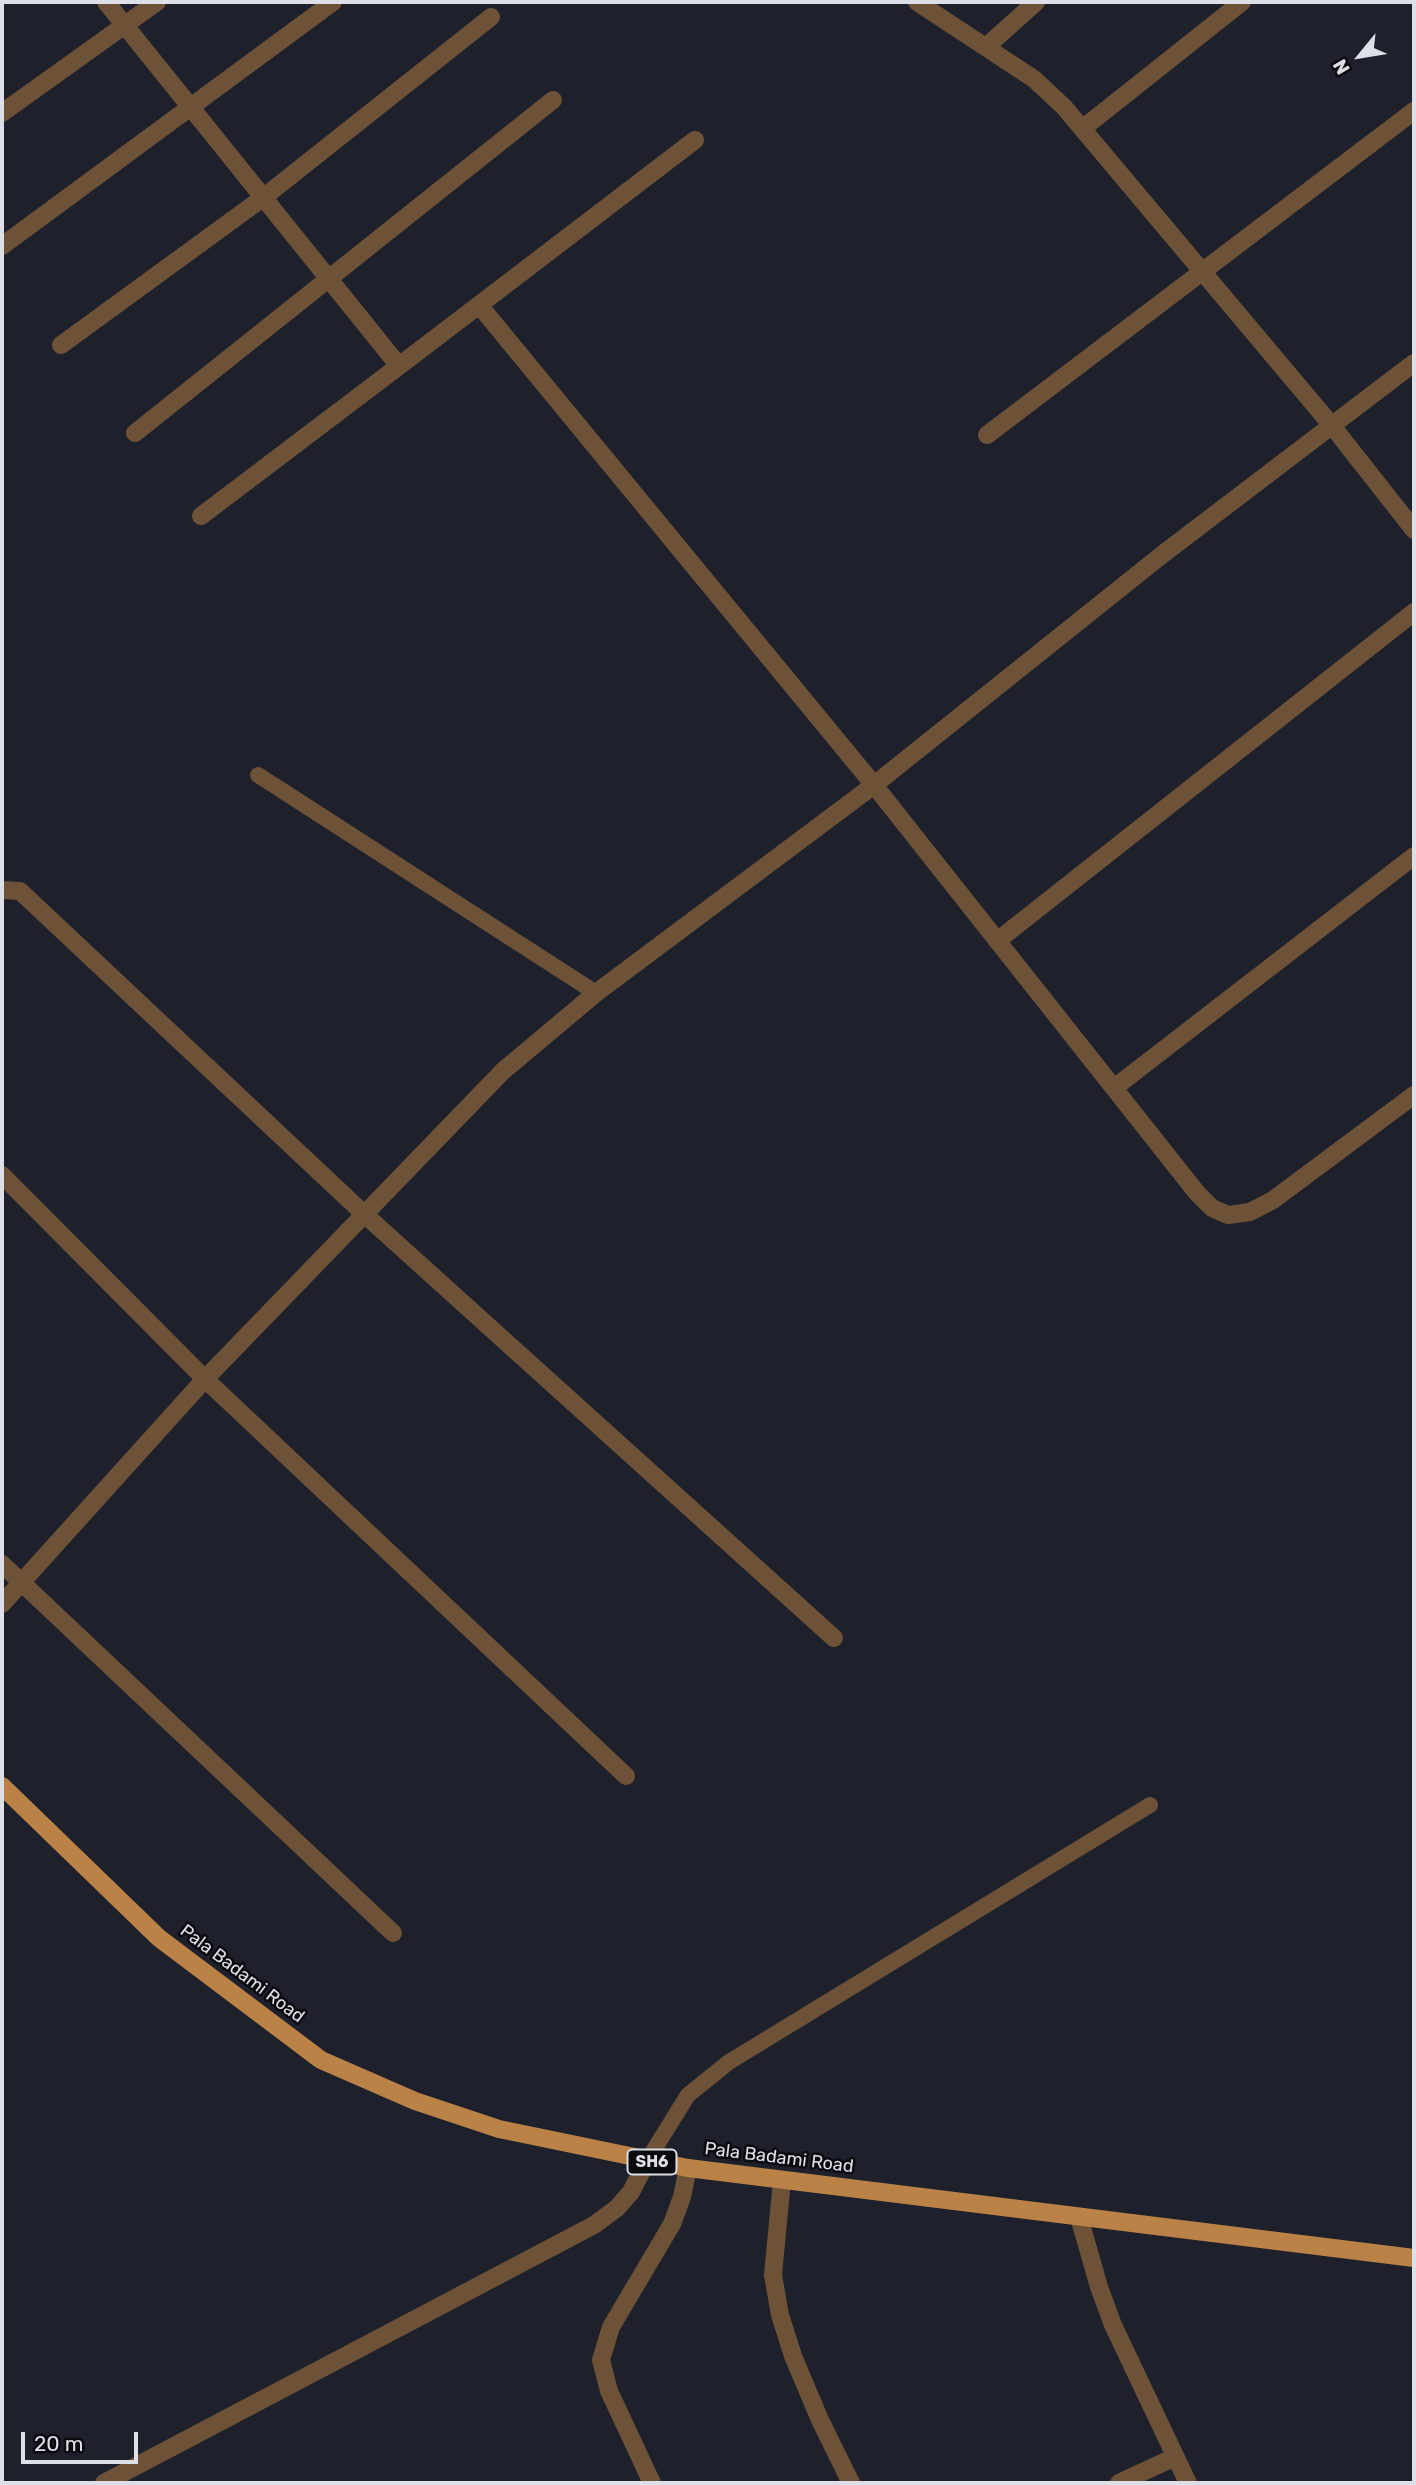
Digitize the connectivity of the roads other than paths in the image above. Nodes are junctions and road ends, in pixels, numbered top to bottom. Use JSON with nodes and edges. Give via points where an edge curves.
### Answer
{"nodes":[{"id":1,"x":106,"y":2,"type":"edge"},
{"id":2,"x":157,"y":2,"type":"edge"},
{"id":3,"x":333,"y":2,"type":"edge"},
{"id":4,"x":917,"y":2,"type":"edge"},
{"id":5,"x":1036,"y":2,"type":"edge"},
{"id":6,"x":1242,"y":2,"type":"edge"},
{"id":7,"x":491,"y":17,"type":"dead end"},
{"id":8,"x":125,"y":25,"type":"junction"},
{"id":9,"x":987,"y":46,"type":"junction"},
{"id":10,"x":553,"y":100,"type":"dead end"},
{"id":11,"x":191,"y":107,"type":"junction"},
{"id":12,"x":1414,"y":111,"type":"edge"},
{"id":13,"x":2,"y":113,"type":"edge"},
{"id":14,"x":1082,"y":129,"type":"junction"},
{"id":15,"x":695,"y":140,"type":"dead end"},
{"id":16,"x":264,"y":197,"type":"junction"},
{"id":17,"x":2,"y":246,"type":"edge"},
{"id":18,"x":1203,"y":272,"type":"junction"},
{"id":19,"x":328,"y":277,"type":"junction"},
{"id":20,"x":479,"y":305,"type":"junction"},
{"id":21,"x":61,"y":345,"type":"dead end"},
{"id":22,"x":1414,"y":363,"type":"edge"},
{"id":23,"x":399,"y":366,"type":"junction"},
{"id":24,"x":1333,"y":427,"type":"junction"},
{"id":25,"x":135,"y":433,"type":"dead end"},
{"id":26,"x":987,"y":435,"type":"dead end"},
{"id":27,"x":201,"y":516,"type":"dead end"},
{"id":28,"x":1414,"y":530,"type":"edge"},
{"id":29,"x":1414,"y":612,"type":"edge"},
{"id":30,"x":258,"y":775,"type":"dead end"},
{"id":31,"x":874,"y":785,"type":"junction"},
{"id":32,"x":1414,"y":856,"type":"edge"},
{"id":33,"x":2,"y":890,"type":"edge"},
{"id":34,"x":998,"y":941,"type":"junction"},
{"id":35,"x":596,"y":993,"type":"junction"},
{"id":36,"x":1114,"y":1088,"type":"junction"},
{"id":37,"x":1414,"y":1095,"type":"edge"},
{"id":38,"x":2,"y":1175,"type":"edge"},
{"id":39,"x":363,"y":1213,"type":"junction"},
{"id":40,"x":205,"y":1379,"type":"junction"},
{"id":41,"x":2,"y":1564,"type":"edge"},
{"id":42,"x":21,"y":1583,"type":"junction"},
{"id":43,"x":2,"y":1604,"type":"edge"},
{"id":44,"x":834,"y":1638,"type":"dead end"},
{"id":45,"x":626,"y":1776,"type":"dead end"},
{"id":46,"x":2,"y":1786,"type":"edge"},
{"id":47,"x":1150,"y":1805,"type":"dead end"},
{"id":48,"x":393,"y":1933,"type":"dead end"},
{"id":49,"x":647,"y":2161,"type":"junction"},
{"id":50,"x":688,"y":2168,"type":"junction"},
{"id":51,"x":782,"y":2180,"type":"junction"},
{"id":52,"x":1079,"y":2217,"type":"junction"},
{"id":53,"x":1414,"y":2258,"type":"edge"},
{"id":54,"x":1175,"y":2457,"type":"junction"},
{"id":55,"x":104,"y":2483,"type":"edge"},
{"id":56,"x":652,"y":2483,"type":"edge"},
{"id":57,"x":851,"y":2483,"type":"edge"},
{"id":58,"x":1119,"y":2483,"type":"edge"},
{"id":59,"x":1188,"y":2483,"type":"edge"}],
"edges":[{"from":1,"to":8,"type":"street"},
{"from":2,"to":8,"type":"street"},
{"from":3,"to":11,"type":"street"},
{"from":4,"to":9,"type":"street"},
{"from":5,"to":9,"type":"street"},
{"from":6,"to":14,"type":"street"},
{"from":7,"to":16,"type":"street"},
{"from":8,"to":11,"type":"street"},
{"from":8,"to":13,"type":"street"},
{"from":9,"to":14,"type":"street","via":[[1034,79]]},
{"from":10,"to":19,"type":"street"},
{"from":11,"to":16,"type":"street"},
{"from":11,"to":17,"type":"street"},
{"from":12,"to":18,"type":"street"},
{"from":14,"to":18,"type":"street"},
{"from":15,"to":20,"type":"street"},
{"from":16,"to":19,"type":"street"},
{"from":16,"to":21,"type":"street"},
{"from":18,"to":24,"type":"street"},
{"from":18,"to":26,"type":"street"},
{"from":19,"to":23,"type":"street"},
{"from":19,"to":25,"type":"street"},
{"from":20,"to":23,"type":"street"},
{"from":20,"to":31,"type":"street"},
{"from":22,"to":24,"type":"street"},
{"from":23,"to":27,"type":"street"},
{"from":24,"to":28,"type":"street"},
{"from":24,"to":31,"type":"street","via":[[1164,554]]},
{"from":29,"to":34,"type":"street"},
{"from":30,"to":35,"type":"lane"},
{"from":31,"to":34,"type":"street"},
{"from":31,"to":35,"type":"street"},
{"from":32,"to":36,"type":"street"},
{"from":33,"to":39,"type":"street","via":[[20,891]]},
{"from":34,"to":36,"type":"street"},
{"from":35,"to":39,"type":"street","via":[[503,1071]]},
{"from":36,"to":37,"type":"street","via":[[1197,1193],[1212,1208],[1228,1215],[1250,1212],[1273,1199]]},
{"from":38,"to":40,"type":"street"},
{"from":39,"to":40,"type":"street"},
{"from":39,"to":44,"type":"street"},
{"from":40,"to":42,"type":"street"},
{"from":40,"to":45,"type":"street"},
{"from":41,"to":42,"type":"street"},
{"from":42,"to":43,"type":"street"},
{"from":42,"to":48,"type":"street"},
{"from":46,"to":49,"type":"main road","name":"Pala Badami Road","number":"SH6","via":[[159,1938],[321,2060],[415,2101],[499,2129]]},
{"from":47,"to":49,"type":"lane","via":[[729,2062],[688,2095]]},
{"from":49,"to":50,"type":"main road","name":"Pala Badami Road","number":"SH6"},
{"from":49,"to":55,"type":"street","via":[[631,2192],[594,2225]]},
{"from":50,"to":51,"type":"main road","name":"Pala Badami Road","number":"SH6"},
{"from":50,"to":56,"type":"street","via":[[672,2224],[611,2327],[601,2360],[609,2391]]},
{"from":51,"to":52,"type":"main road","name":"Pala Badami Road","number":"SH6"},
{"from":51,"to":57,"type":"street","via":[[773,2275],[780,2315],[820,2420]]},
{"from":52,"to":53,"type":"main road","name":"Pala Badami Road","number":"SH6"},
{"from":52,"to":54,"type":"street","via":[[1113,2325]]},
{"from":54,"to":58,"type":"street"},
{"from":54,"to":59,"type":"street"}]}
